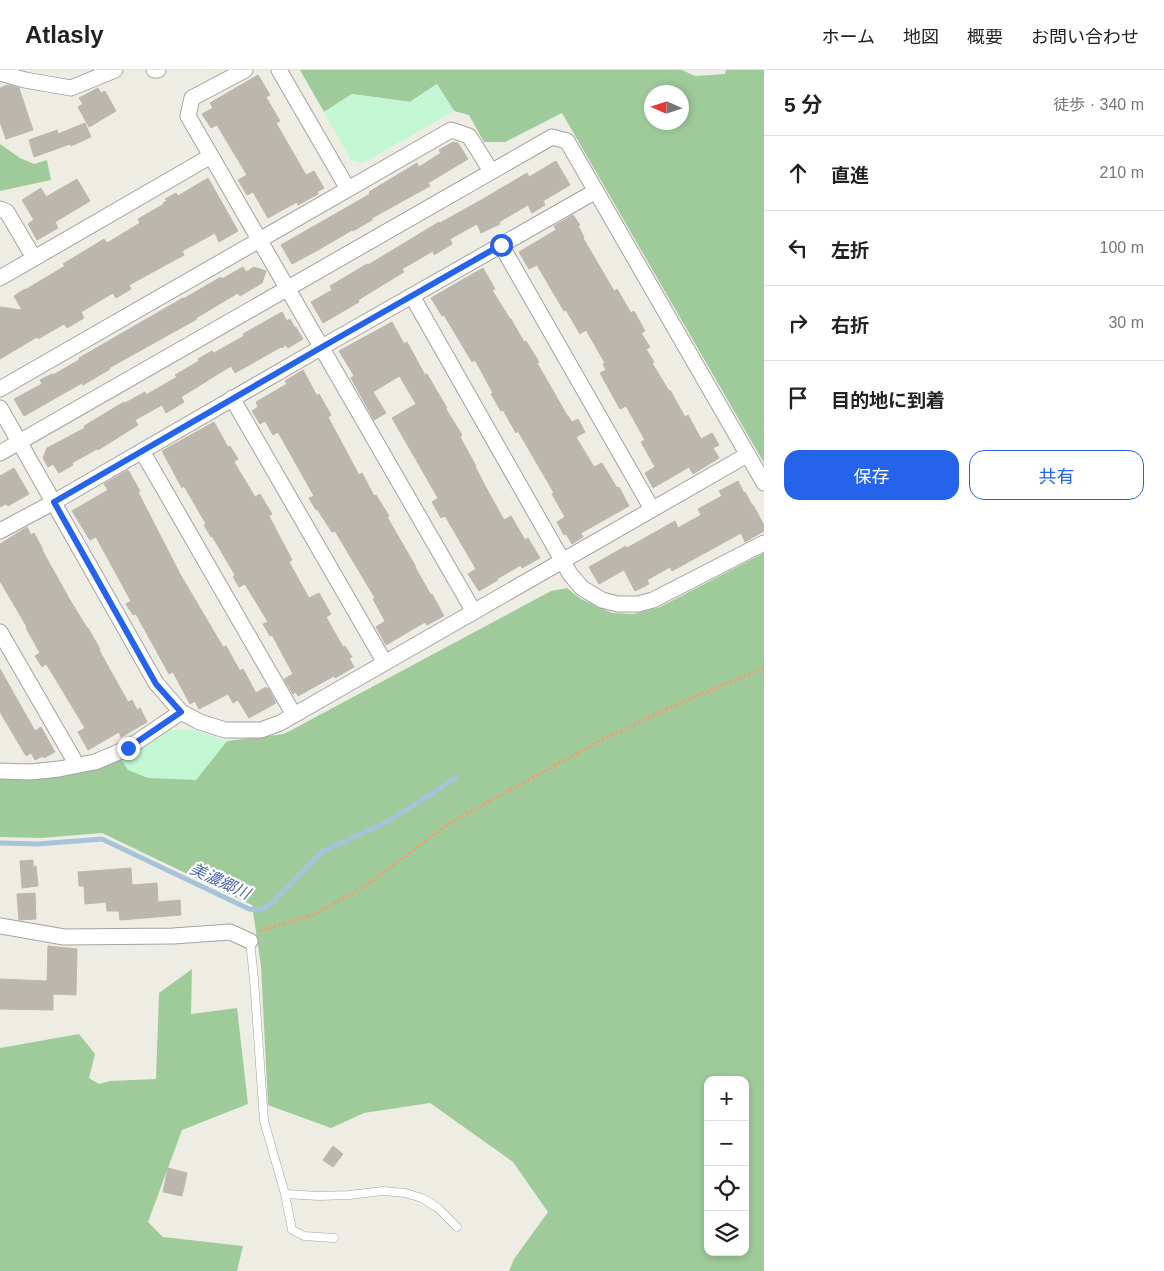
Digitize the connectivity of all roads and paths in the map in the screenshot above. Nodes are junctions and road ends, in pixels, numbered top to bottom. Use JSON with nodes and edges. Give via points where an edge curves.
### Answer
{"nodes":[{"id":1,"x":116,"y":70,"type":"edge"},
{"id":2,"x":244,"y":70,"type":"edge"},
{"id":3,"x":280,"y":70,"type":"edge"},
{"id":4,"x":0,"y":73,"type":"edge"},
{"id":5,"x":211,"y":156,"type":"junction"},
{"id":6,"x":491,"y":171,"type":"junction"},
{"id":7,"x":348,"y":189,"type":"junction"},
{"id":8,"x":596,"y":191,"type":"junction"},
{"id":9,"x":0,"y":208,"type":"edge"},
{"id":10,"x":260,"y":241,"type":"junction"},
{"id":11,"x":501,"y":245,"type":"junction"},
{"id":12,"x":34,"y":258,"type":"junction"},
{"id":13,"x":0,"y":278,"type":"edge"},
{"id":14,"x":288,"y":288,"type":"junction"},
{"id":15,"x":412,"y":296,"type":"junction"},
{"id":16,"x":322,"y":347,"type":"junction"},
{"id":17,"x":0,"y":389,"type":"edge"},
{"id":18,"x":232,"y":398,"type":"junction"},
{"id":19,"x":0,"y":408,"type":"edge"},
{"id":20,"x":20,"y":442,"type":"junction"},
{"id":21,"x":142,"y":451,"type":"junction"},
{"id":22,"x":0,"y":453,"type":"edge"},
{"id":23,"x":747,"y":455,"type":"junction"},
{"id":24,"x":764,"y":483,"type":"edge"},
{"id":25,"x":54,"y":502,"type":"junction"},
{"id":26,"x":652,"y":510,"type":"junction"},
{"id":27,"x":0,"y":532,"type":"edge"},
{"id":28,"x":764,"y":543,"type":"edge"},
{"id":29,"x":563,"y":560,"type":"junction"},
{"id":30,"x":474,"y":612,"type":"junction"},
{"id":31,"x":0,"y":632,"type":"edge"},
{"id":32,"x":5,"y":652,"type":"edge"},
{"id":33,"x":385,"y":663,"type":"junction"},
{"id":34,"x":764,"y":668,"type":"edge"},
{"id":35,"x":181,"y":712,"type":"junction"},
{"id":36,"x":294,"y":715,"type":"junction"},
{"id":37,"x":77,"y":765,"type":"junction"},
{"id":38,"x":0,"y":771,"type":"edge"},
{"id":39,"x":0,"y":926,"type":"edge"},
{"id":40,"x":250,"y":941,"type":"junction"},
{"id":41,"x":285,"y":1194,"type":"junction"},
{"id":42,"x":457,"y":1227,"type":"dead end"},
{"id":43,"x":334,"y":1238,"type":"dead end"}],
"edges":[{"from":1,"to":4,"type":"street","via":[[71,88]]},
{"from":2,"to":5,"type":"street","via":[[192,98],[188,116]]},
{"from":3,"to":7,"type":"street"},
{"from":5,"to":10,"type":"street"},
{"from":5,"to":12,"type":"street"},
{"from":6,"to":7,"type":"street","via":[[469,136],[451,130]]},
{"from":6,"to":8,"type":"street","via":[[552,137],[567,141]]},
{"from":6,"to":14,"type":"street"},
{"from":7,"to":10,"type":"street"},
{"from":8,"to":11,"type":"street"},
{"from":8,"to":23,"type":"street"},
{"from":9,"to":12,"type":"street","via":[[7,212]]},
{"from":10,"to":14,"type":"street"},
{"from":10,"to":17,"type":"street"},
{"from":11,"to":15,"type":"street"},
{"from":11,"to":26,"type":"street"},
{"from":12,"to":13,"type":"street"},
{"from":14,"to":16,"type":"street"},
{"from":14,"to":20,"type":"street"},
{"from":15,"to":16,"type":"street"},
{"from":15,"to":29,"type":"street"},
{"from":16,"to":18,"type":"street"},
{"from":16,"to":30,"type":"street"},
{"from":18,"to":21,"type":"street"},
{"from":18,"to":33,"type":"street"},
{"from":19,"to":20,"type":"street"},
{"from":20,"to":22,"type":"street"},
{"from":20,"to":25,"type":"street"},
{"from":21,"to":25,"type":"street"},
{"from":21,"to":36,"type":"street"},
{"from":23,"to":24,"type":"street"},
{"from":23,"to":26,"type":"street"},
{"from":25,"to":27,"type":"street"},
{"from":25,"to":35,"type":"street","via":[[156,684]]},
{"from":26,"to":29,"type":"street"},
{"from":28,"to":29,"type":"street","via":[[653,600],[638,604],[602,600],[582,588]]},
{"from":29,"to":30,"type":"street"},
{"from":30,"to":33,"type":"street"},
{"from":31,"to":32,"type":"street"},
{"from":32,"to":37,"type":"street"},
{"from":33,"to":36,"type":"street"},
{"from":34,"to":40,"type":"path","via":[[605,738],[448,824],[365,886],[313,915],[258,932]]},
{"from":35,"to":36,"type":"street","via":[[225,730],[261,730]]},
{"from":35,"to":37,"type":"street","via":[[128,748],[94,762]]},
{"from":37,"to":38,"type":"street","via":[[30,772]]},
{"from":39,"to":40,"type":"street","via":[[64,937],[230,932]]},
{"from":40,"to":41,"type":"lane","via":[[264,1121]]},
{"from":41,"to":42,"type":"lane","via":[[405,1193],[438,1208]]},
{"from":41,"to":43,"type":"lane","via":[[292,1230],[304,1236]]}]}
